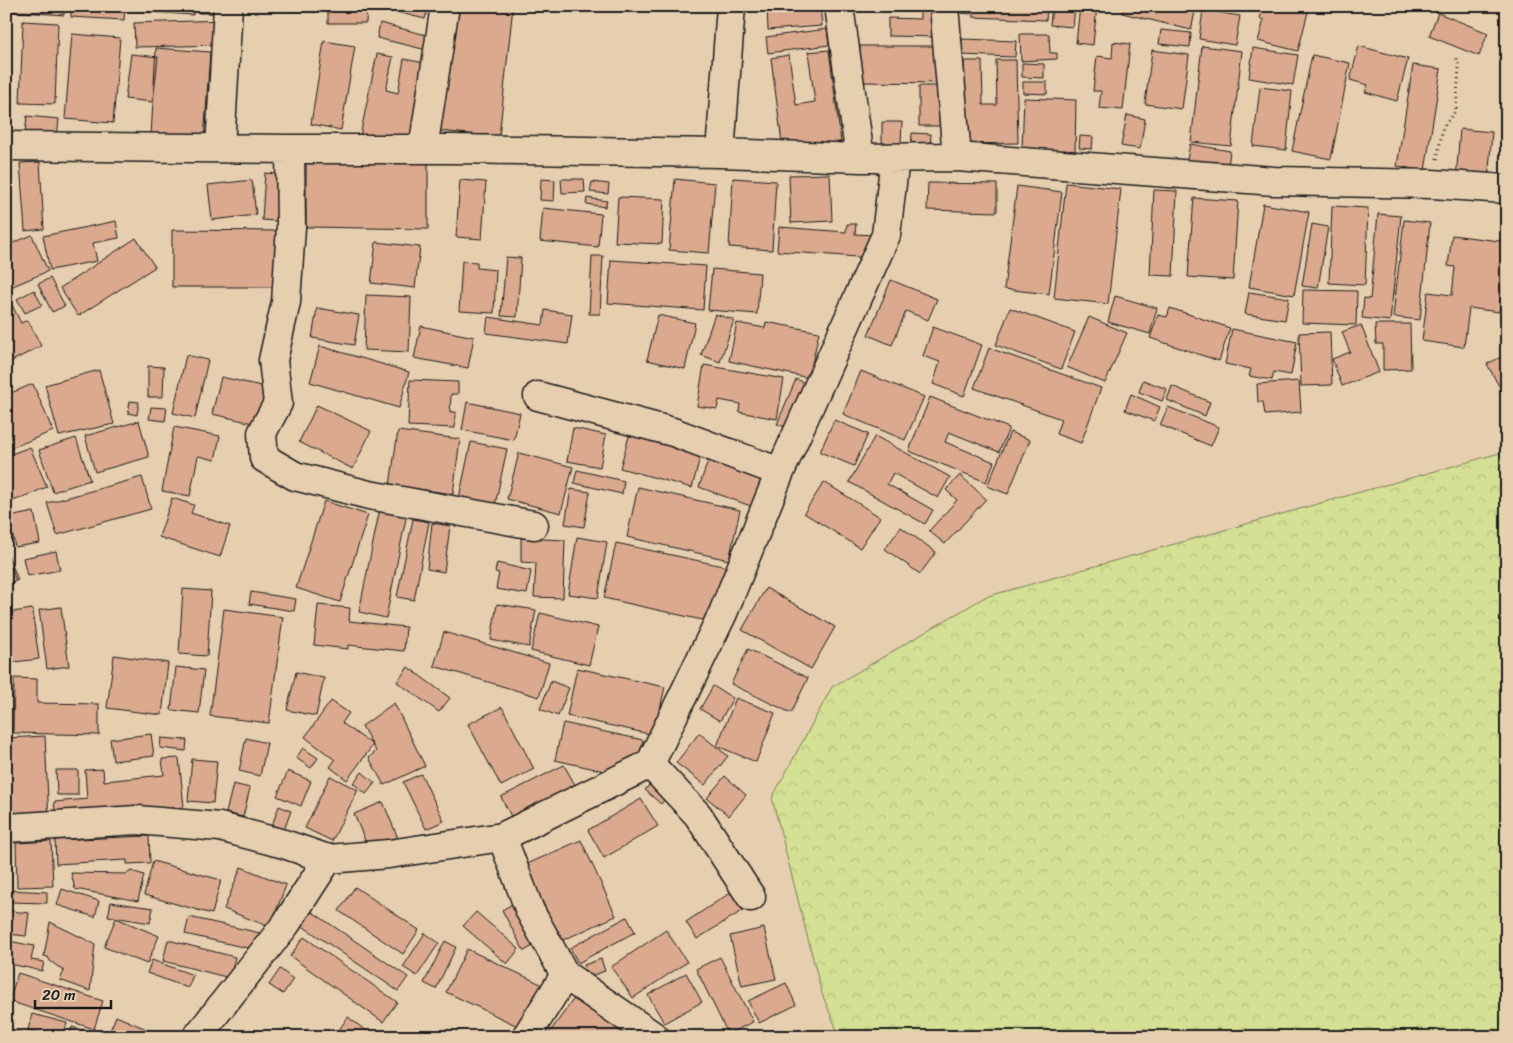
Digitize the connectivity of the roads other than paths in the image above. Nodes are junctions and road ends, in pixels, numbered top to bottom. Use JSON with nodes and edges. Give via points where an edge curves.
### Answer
{"nodes":[{"id":1,"x":228,"y":6,"type":"edge"},
{"id":2,"x":446,"y":6,"type":"edge"},
{"id":3,"x":732,"y":6,"type":"edge"},
{"id":4,"x":839,"y":6,"type":"edge"},
{"id":5,"x":944,"y":6,"type":"edge"},
{"id":6,"x":6,"y":146,"type":"edge"},
{"id":7,"x":220,"y":148,"type":"junction"},
{"id":8,"x":290,"y":149,"type":"junction"},
{"id":9,"x":423,"y":149,"type":"junction"},
{"id":10,"x":720,"y":153,"type":"junction"},
{"id":11,"x":957,"y":157,"type":"junction"},
{"id":12,"x":860,"y":158,"type":"junction"},
{"id":13,"x":895,"y":158,"type":"junction"},
{"id":14,"x":1506,"y":188,"type":"edge"},
{"id":15,"x":538,"y":396,"type":"dead end"},
{"id":16,"x":780,"y":472,"type":"junction"},
{"id":17,"x":534,"y":525,"type":"dead end"},
{"id":18,"x":650,"y":764,"type":"junction"},
{"id":19,"x":6,"y":828,"type":"edge"},
{"id":20,"x":502,"y":837,"type":"junction"},
{"id":21,"x":328,"y":859,"type":"junction"},
{"id":22,"x":751,"y":897,"type":"dead end"},
{"id":23,"x":565,"y":975,"type":"junction"},
{"id":24,"x":197,"y":1037,"type":"edge"},
{"id":25,"x":526,"y":1037,"type":"edge"},
{"id":26,"x":655,"y":1037,"type":"edge"}],
"edges":[{"from":1,"to":7,"type":"street"},
{"from":2,"to":9,"type":"street"},
{"from":3,"to":10,"type":"street"},
{"from":4,"to":12,"type":"street"},
{"from":5,"to":11,"type":"street"},
{"from":6,"to":7,"type":"street"},
{"from":7,"to":8,"type":"street"},
{"from":8,"to":9,"type":"street"},
{"from":8,"to":17,"type":"street","via":[[291,227],[286,302],[273,360],[278,403],[262,433],[264,458],[295,476],[369,495]]},
{"from":9,"to":10,"type":"street"},
{"from":10,"to":12,"type":"street"},
{"from":11,"to":13,"type":"street"},
{"from":11,"to":14,"type":"street","via":[[1274,181]]},
{"from":12,"to":13,"type":"street"},
{"from":13,"to":16,"type":"street","via":[[886,236]]},
{"from":15,"to":16,"type":"street","via":[[672,432]]},
{"from":16,"to":18,"type":"street","via":[[722,613]]},
{"from":18,"to":20,"type":"street"},
{"from":18,"to":22,"type":"street","via":[[698,815]]},
{"from":19,"to":21,"type":"street","via":[[137,820],[220,827]]},
{"from":20,"to":21,"type":"street","via":[[390,854]]},
{"from":20,"to":23,"type":"street","via":[[530,911]]},
{"from":21,"to":24,"type":"street","via":[[286,924]]},
{"from":23,"to":25,"type":"street"},
{"from":23,"to":26,"type":"street"}]}
